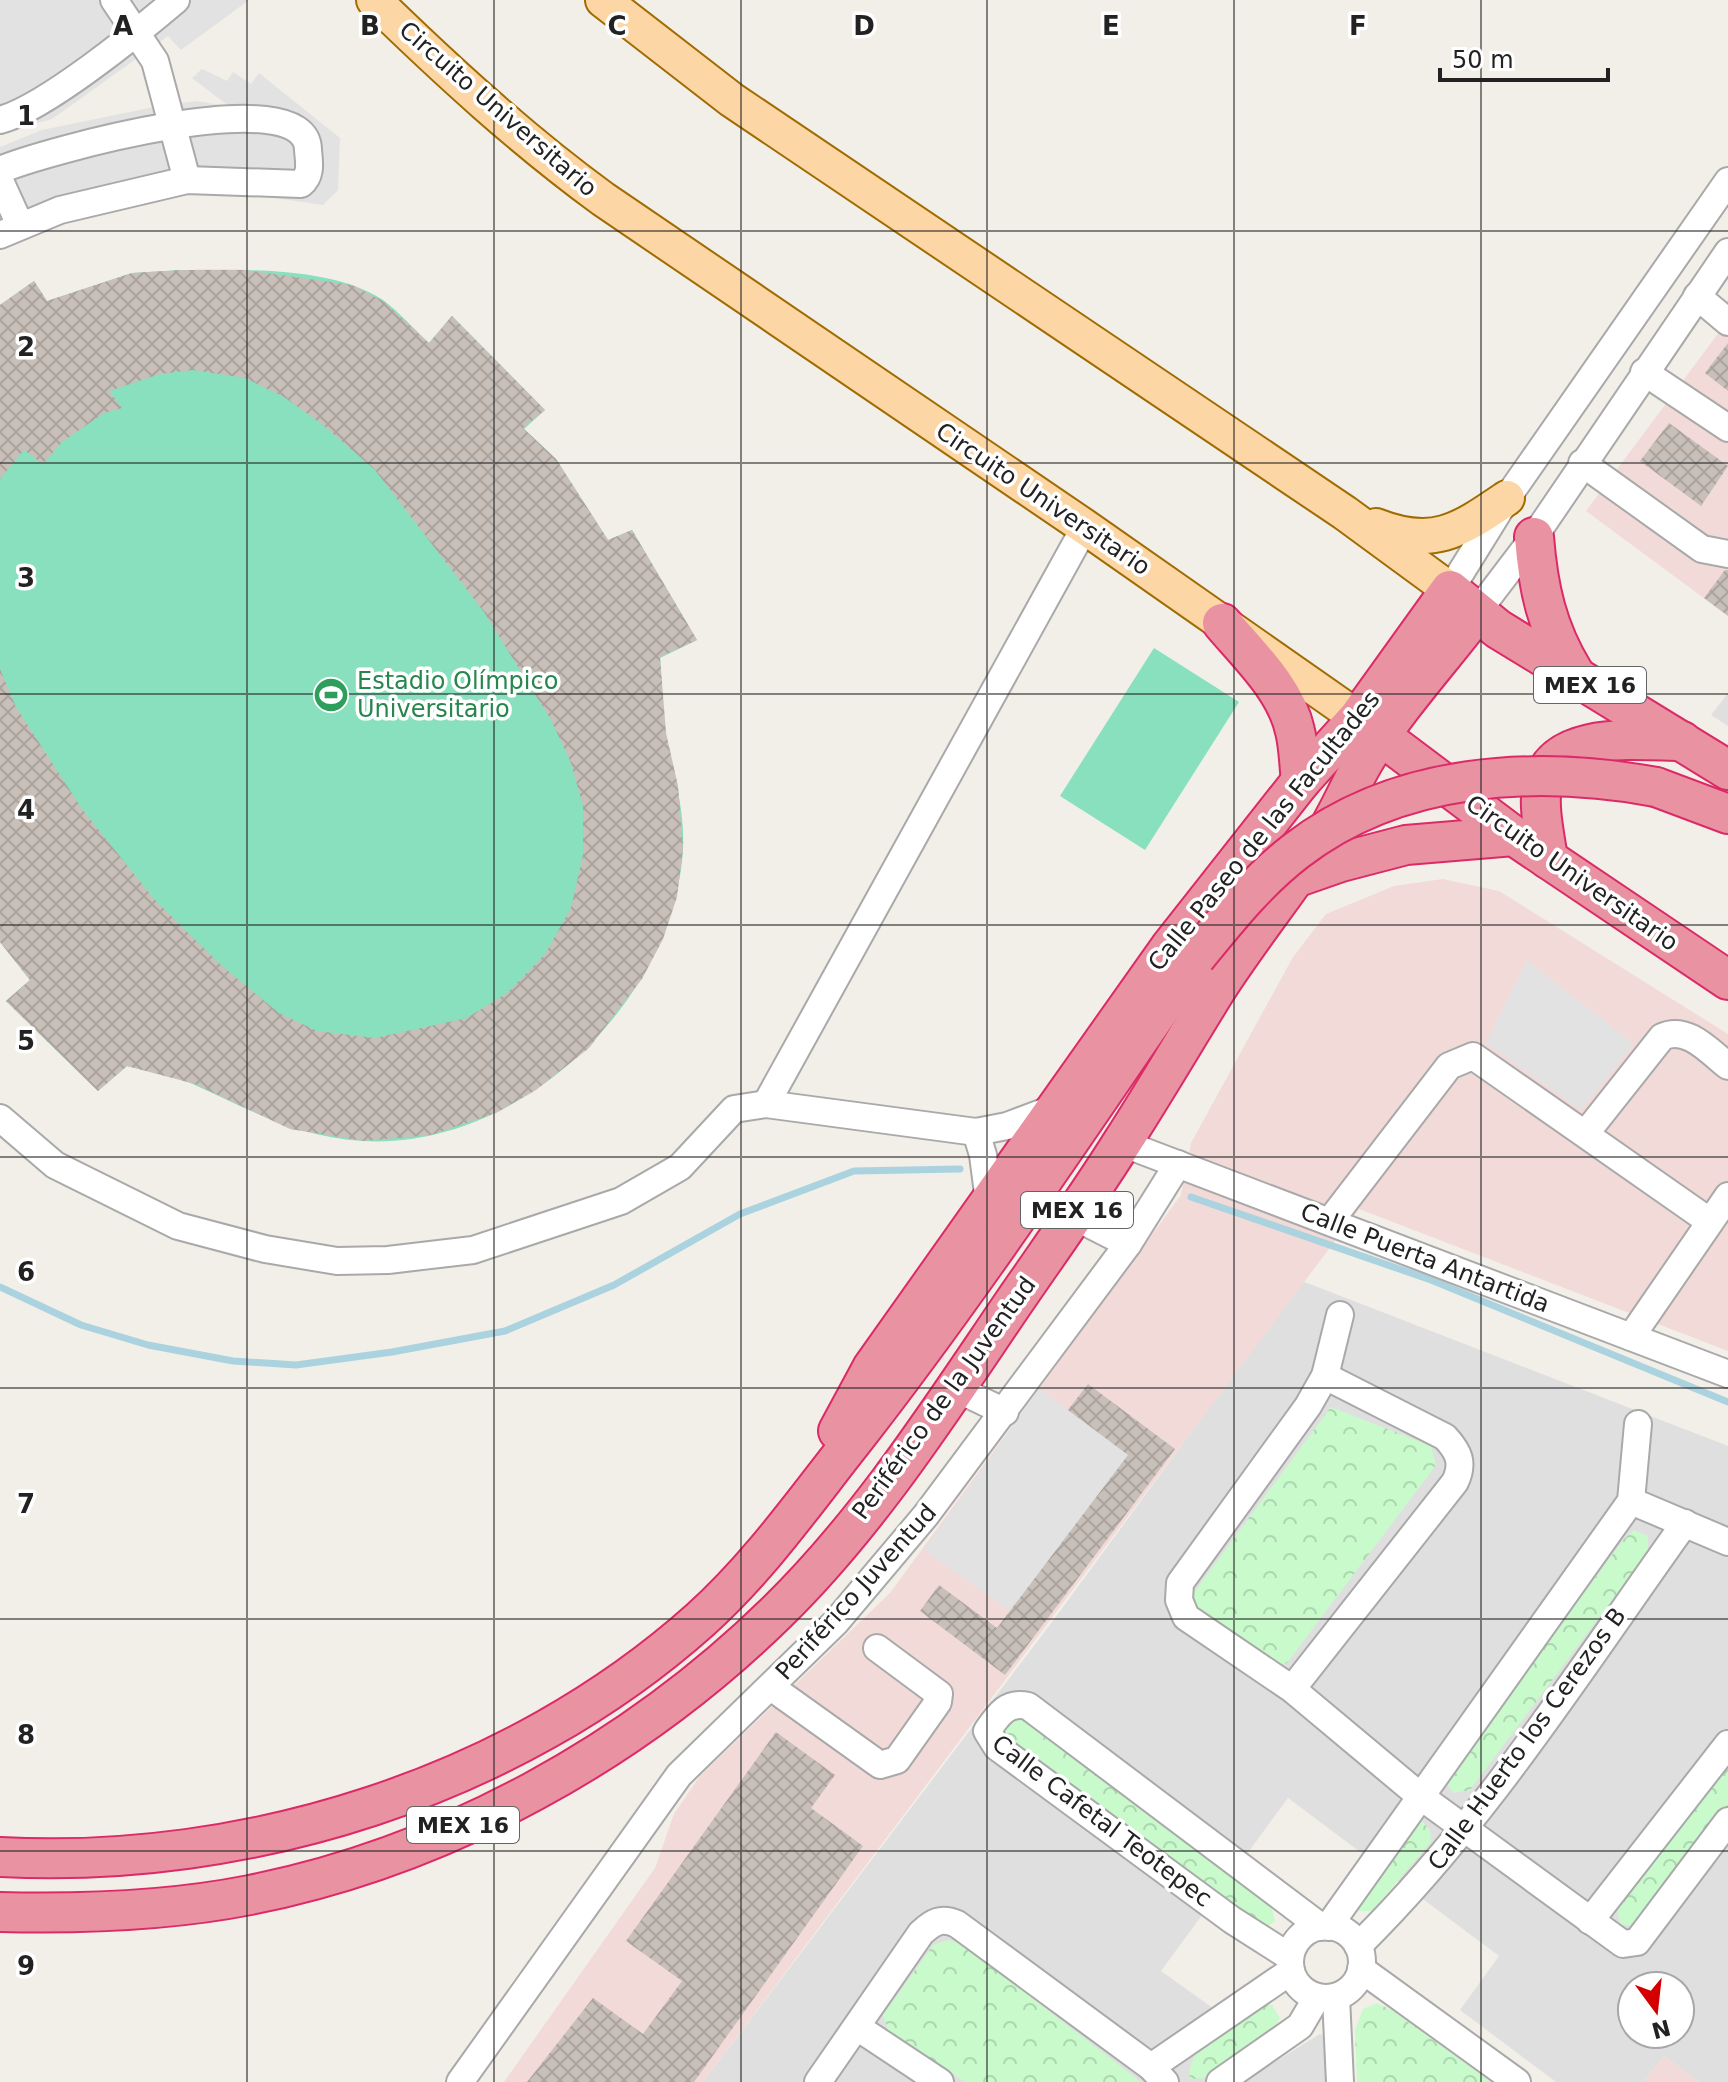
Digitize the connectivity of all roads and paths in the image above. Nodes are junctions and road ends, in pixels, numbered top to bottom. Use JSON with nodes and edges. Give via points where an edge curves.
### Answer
{"nodes":[{"id":1,"x":114,"y":0,"type":"edge"},
{"id":2,"x":176,"y":0,"type":"edge"},
{"id":3,"x":374,"y":0,"type":"edge"},
{"id":4,"x":603,"y":0,"type":"edge"},
{"id":5,"x":136,"y":33,"type":"junction"},
{"id":6,"x":0,"y":120,"type":"edge"},
{"id":7,"x":175,"y":124,"type":"junction"},
{"id":8,"x":0,"y":170,"type":"edge"},
{"id":9,"x":187,"y":180,"type":"junction"},
{"id":10,"x":0,"y":181,"type":"edge"},
{"id":11,"x":1728,"y":181,"type":"edge"},
{"id":12,"x":10,"y":230,"type":"edge"},
{"id":13,"x":1728,"y":252,"type":"edge"},
{"id":14,"x":1697,"y":296,"type":"junction"},
{"id":15,"x":1728,"y":322,"type":"edge"},
{"id":16,"x":1644,"y":372,"type":"junction"},
{"id":17,"x":1728,"y":428,"type":"edge"},
{"id":18,"x":1582,"y":463,"type":"junction"},
{"id":19,"x":1507,"y":498,"type":"junction"},
{"id":20,"x":1345,"y":513,"type":"junction"},
{"id":21,"x":1085,"y":527,"type":"junction"},
{"id":22,"x":1534,"y":537,"type":"junction"},
{"id":23,"x":1728,"y":554,"type":"edge"},
{"id":24,"x":1464,"y":601,"type":"junction"},
{"id":25,"x":1222,"y":623,"type":"junction"},
{"id":26,"x":1576,"y":675,"type":"junction"},
{"id":27,"x":1370,"y":727,"type":"junction"},
{"id":28,"x":1705,"y":756,"type":"edge"},
{"id":29,"x":1301,"y":781,"type":"junction"},
{"id":30,"x":1728,"y":814,"type":"edge"},
{"id":31,"x":1514,"y":836,"type":"junction"},
{"id":32,"x":1247,"y":846,"type":"junction"},
{"id":33,"x":1548,"y":859,"type":"junction"},
{"id":34,"x":1298,"y":874,"type":"junction"},
{"id":35,"x":1728,"y":980,"type":"edge"},
{"id":36,"x":1728,"y":1066,"type":"edge"},
{"id":37,"x":766,"y":1104,"type":"junction"},
{"id":38,"x":1055,"y":1108,"type":"junction"},
{"id":39,"x":0,"y":1118,"type":"edge"},
{"id":40,"x":976,"y":1132,"type":"junction"},
{"id":41,"x":1586,"y":1133,"type":"junction"},
{"id":42,"x":1122,"y":1143,"type":"junction"},
{"id":43,"x":1178,"y":1164,"type":"junction"},
{"id":44,"x":996,"y":1176,"type":"junction"},
{"id":45,"x":1728,"y":1196,"type":"edge"},
{"id":46,"x":1073,"y":1216,"type":"junction"},
{"id":47,"x":1330,"y":1221,"type":"junction"},
{"id":48,"x":1709,"y":1221,"type":"junction"},
{"id":49,"x":1128,"y":1244,"type":"junction"},
{"id":50,"x":1340,"y":1315,"type":"dead end"},
{"id":51,"x":1631,"y":1337,"type":"junction"},
{"id":52,"x":1728,"y":1374,"type":"edge"},
{"id":53,"x":1325,"y":1376,"type":"junction"},
{"id":54,"x":955,"y":1388,"type":"junction"},
{"id":55,"x":1005,"y":1412,"type":"junction"},
{"id":56,"x":1638,"y":1424,"type":"dead end"},
{"id":57,"x":815,"y":1489,"type":"junction"},
{"id":58,"x":1631,"y":1501,"type":"junction"},
{"id":59,"x":1685,"y":1523,"type":"junction"},
{"id":60,"x":1728,"y":1542,"type":"edge"},
{"id":61,"x":877,"y":1648,"type":"dead end"},
{"id":62,"x":771,"y":1687,"type":"junction"},
{"id":63,"x":1292,"y":1689,"type":"junction"},
{"id":64,"x":1728,"y":1744,"type":"edge"},
{"id":65,"x":1420,"y":1796,"type":"junction"},
{"id":66,"x":1728,"y":1821,"type":"edge"},
{"id":67,"x":1464,"y":1830,"type":"junction"},
{"id":68,"x":0,"y":1857,"type":"edge"},
{"id":69,"x":0,"y":1912,"type":"edge"},
{"id":70,"x":1590,"y":1921,"type":"junction"},
{"id":71,"x":1324,"y":1927,"type":"junction"},
{"id":72,"x":1359,"y":1957,"type":"junction"},
{"id":73,"x":1290,"y":1964,"type":"junction"},
{"id":74,"x":1326,"y":1997,"type":"junction"},
{"id":75,"x":857,"y":2027,"type":"junction"},
{"id":76,"x":1158,"y":2075,"type":"edge"},
{"id":77,"x":460,"y":2082,"type":"edge"},
{"id":78,"x":818,"y":2082,"type":"edge"},
{"id":79,"x":940,"y":2082,"type":"edge"},
{"id":80,"x":1220,"y":2082,"type":"edge"},
{"id":81,"x":1340,"y":2082,"type":"edge"},
{"id":82,"x":1517,"y":2082,"type":"edge"}],
"edges":[{"from":1,"to":5,"type":"street"},
{"from":2,"to":5,"type":"street"},
{"from":3,"to":21,"type":"main road","name":"Circuito Universitario","via":[[544,156]]},
{"from":4,"to":20,"type":"main road","number":"MEX 16","via":[[732,100]]},
{"from":5,"to":6,"type":"street","via":[[23,111]]},
{"from":5,"to":7,"type":"street","via":[[155,61]]},
{"from":7,"to":8,"type":"street","via":[[92,141]]},
{"from":7,"to":9,"type":"street"},
{"from":7,"to":9,"type":"street","via":[[273,120],[295,127],[308,144],[309,174],[301,184]]},
{"from":9,"to":12,"type":"street","via":[[93,200]]},
{"from":10,"to":12,"type":"street"},
{"from":11,"to":19,"type":"street","name":"Calle Paseo de las Facultades"},
{"from":13,"to":14,"type":"street","name":"Calle Paseo de las Facultades"},
{"from":14,"to":15,"type":"street"},
{"from":14,"to":16,"type":"street","name":"Calle Paseo de las Facultades"},
{"from":16,"to":17,"type":"street"},
{"from":16,"to":18,"type":"street","name":"Calle Paseo de las Facultades"},
{"from":18,"to":22,"type":"street","name":"Calle Paseo de las Facultades"},
{"from":18,"to":23,"type":"street","via":[[1702,549]]},
{"from":19,"to":20,"type":"main road","via":[[1460,529],[1437,536],[1409,536]]},
{"from":19,"to":24,"type":"street","name":"Calle Paseo de las Facultades"},
{"from":20,"to":24,"type":"main road","number":"MEX 16"},
{"from":21,"to":25,"type":"main road","name":"Circuito Universitario"},
{"from":21,"to":37,"type":"street"},
{"from":22,"to":24,"type":"street","name":"Calle Paseo de las Facultades"},
{"from":22,"to":26,"type":"highway","via":[[1539,592],[1555,641]]},
{"from":24,"to":26,"type":"highway","number":"MEX 16"},
{"from":24,"to":27,"type":"highway","name":"Calle Paseo de las Facultades","number":"MEX 16"},
{"from":25,"to":27,"type":"main road","name":"Circuito Universitario"},
{"from":25,"to":29,"type":"highway","via":[[1287,708]]},
{"from":26,"to":28,"type":"highway","number":"MEX 16"},
{"from":27,"to":29,"type":"highway","name":"Calle Paseo de las Facultades","number":"MEX 16"},
{"from":27,"to":31,"type":"highway","name":"Circuito Universitario"},
{"from":27,"to":34,"type":"highway","name":"Periférico de la Juventud","number":"MEX 16","via":[[1327,831]]},
{"from":28,"to":33,"type":"highway","via":[[1595,742],[1566,753],[1545,774],[1541,789]]},
{"from":29,"to":32,"type":"highway","name":"Calle Paseo de las Facultades","number":"MEX 16"},
{"from":30,"to":57,"type":"highway","bridge":true,"via":[[1656,787],[1560,774],[1489,778],[1380,805],[1298,850],[1240,904],[1196,957],[913,1364]]},
{"from":31,"to":33,"type":"highway","name":"Circuito Universitario"},
{"from":31,"to":34,"type":"highway","via":[[1406,845]]},
{"from":32,"to":34,"type":"highway","via":[[1270,849]]},
{"from":32,"to":38,"type":"highway","name":"Calle Paseo de las Facultades","number":"MEX 16"},
{"from":33,"to":35,"type":"highway","name":"Circuito Universitario"},
{"from":34,"to":42,"type":"highway","name":"Periférico de la Juventud","number":"MEX 16","via":[[1219,986]]},
{"from":36,"to":41,"type":"street","via":[[1693,1038],[1671,1033],[1662,1037]]},
{"from":37,"to":39,"type":"street","via":[[734,1109],[680,1167],[621,1201],[473,1250],[337,1261],[178,1226],[55,1165]]},
{"from":37,"to":40,"type":"street"},
{"from":38,"to":40,"type":"street"},
{"from":38,"to":44,"type":"highway","name":"Calle Paseo de las Facultades","number":"MEX 16"},
{"from":40,"to":44,"type":"street"},
{"from":41,"to":47,"type":"street","via":[[1481,1058],[1464,1057],[1449,1066]]},
{"from":41,"to":48,"type":"street"},
{"from":42,"to":43,"type":"street","name":"Calle Puerta Antartida"},
{"from":42,"to":46,"type":"highway","name":"Periférico de la Juventud","number":"MEX 16"},
{"from":43,"to":47,"type":"street","name":"Calle Puerta Antartida"},
{"from":43,"to":49,"type":"street","name":"Periférico Juventud"},
{"from":44,"to":57,"type":"highway","name":"Calle Paseo de las Facultades","number":"MEX 16","via":[[872,1368],[830,1447]]},
{"from":45,"to":48,"type":"street"},
{"from":46,"to":49,"type":"street"},
{"from":46,"to":54,"type":"highway","name":"Periférico de la Juventud","number":"MEX 16"},
{"from":47,"to":51,"type":"street","name":"Calle Puerta Antartida"},
{"from":48,"to":51,"type":"street"},
{"from":49,"to":55,"type":"street","name":"Periférico Juventud"},
{"from":50,"to":53,"type":"street"},
{"from":51,"to":52,"type":"street","name":"Calle Puerta Antartida"},
{"from":53,"to":63,"type":"street","via":[[1178,1591],[1186,1617]]},
{"from":53,"to":63,"type":"street","via":[[1445,1437],[1461,1465],[1455,1482]]},
{"from":54,"to":55,"type":"street"},
{"from":54,"to":69,"type":"highway","name":"Periférico de la Juventud","number":"MEX 16","via":[[850,1530],[781,1609],[635,1732],[551,1780],[463,1825],[367,1864],[249,1895],[158,1907]]},
{"from":55,"to":62,"type":"street","name":"Periférico Juventud","via":[[877,1575]]},
{"from":56,"to":58,"type":"street"},
{"from":57,"to":68,"type":"highway","number":"MEX 16","via":[[770,1549],[700,1620],[634,1672],[503,1750],[404,1795],[310,1827],[156,1855]]},
{"from":58,"to":59,"type":"street"},
{"from":58,"to":65,"type":"street"},
{"from":59,"to":60,"type":"street"},
{"from":59,"to":67,"type":"street","name":"Calle Huerto los Cerezos B"},
{"from":61,"to":62,"type":"street","via":[[939,1694],[889,1765],[880,1765]]},
{"from":62,"to":77,"type":"street","name":"Periférico Juventud","via":[[701,1751],[658,1802]]},
{"from":63,"to":65,"type":"street"},
{"from":64,"to":70,"type":"street"},
{"from":65,"to":67,"type":"street"},
{"from":65,"to":71,"type":"street"},
{"from":66,"to":70,"type":"street","via":[[1637,1942],[1623,1944]]},
{"from":67,"to":70,"type":"street"},
{"from":67,"to":72,"type":"street","name":"Calle Huerto los Cerezos B"},
{"from":71,"to":72,"type":"street","via":[[1345,1932]]},
{"from":71,"to":73,"type":"street","via":[[1300,1937]]},
{"from":71,"to":73,"type":"street","name":"Calle Cafetal Teotepec","via":[[1028,1706],[1018,1704],[999,1714],[987,1731],[997,1747]]},
{"from":72,"to":74,"type":"street","via":[[1352,1986]]},
{"from":72,"to":82,"type":"street"},
{"from":73,"to":74,"type":"street","via":[[1300,1988]]},
{"from":73,"to":76,"type":"street"},
{"from":74,"to":80,"type":"street","via":[[1300,2026]]},
{"from":74,"to":81,"type":"street"},
{"from":75,"to":76,"type":"street","via":[[921,1933],[936,1920],[957,1924]]},
{"from":75,"to":78,"type":"street"},
{"from":75,"to":79,"type":"street"}]}
